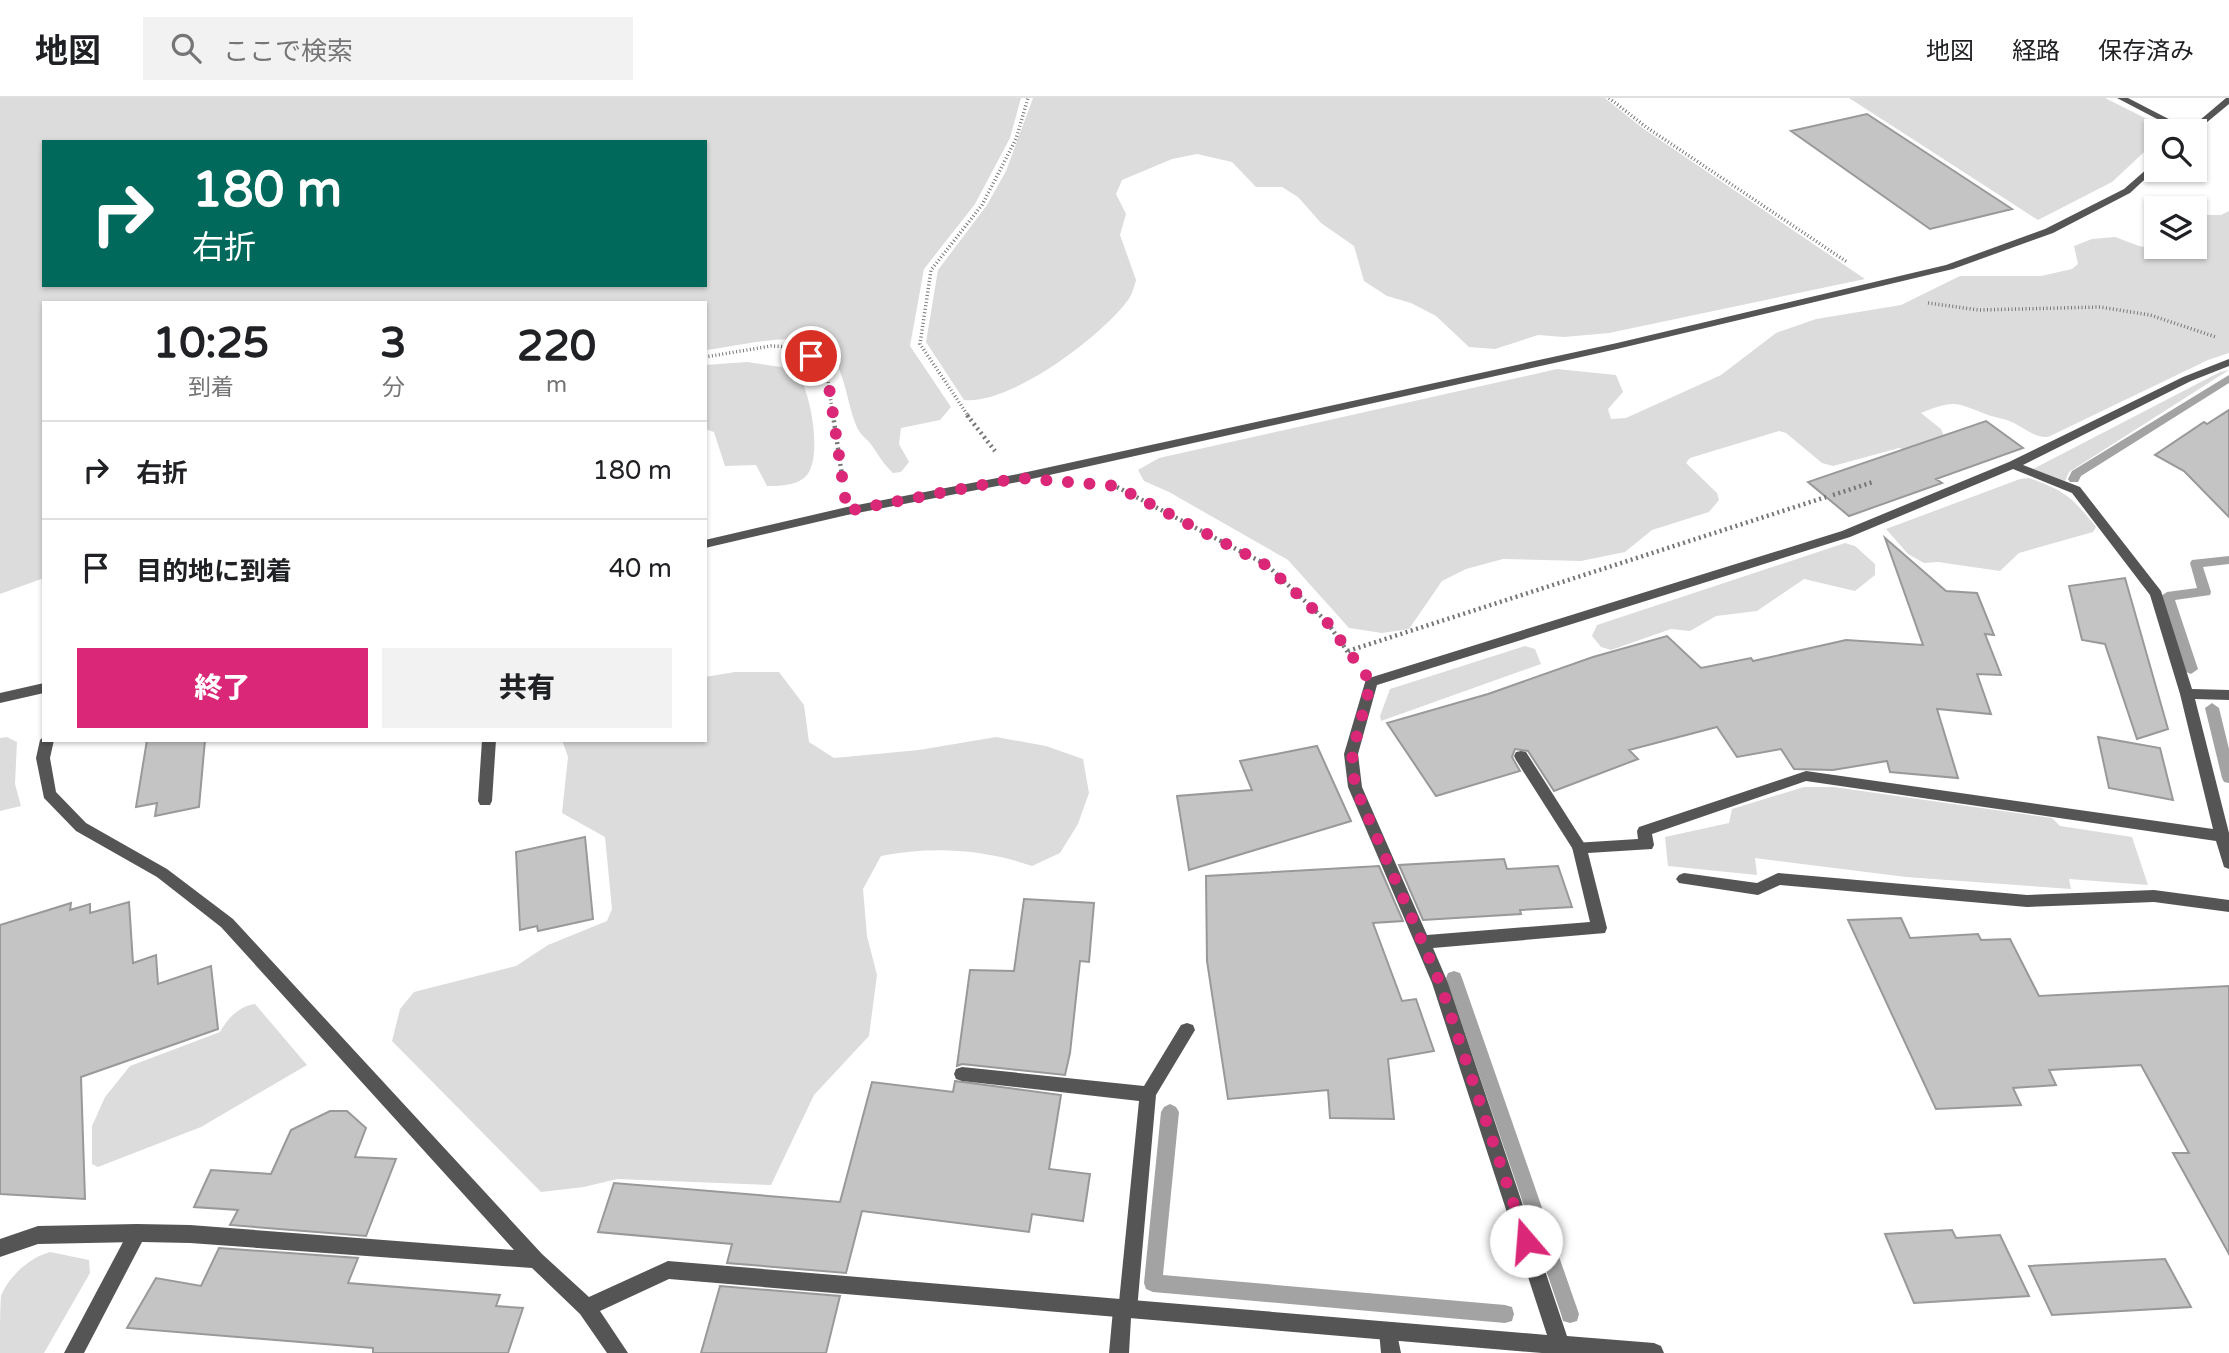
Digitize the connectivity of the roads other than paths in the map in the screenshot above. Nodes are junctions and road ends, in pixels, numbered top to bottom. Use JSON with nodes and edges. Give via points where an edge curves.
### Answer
{"nodes":[{"id":1,"x":2121,"y":98,"type":"edge"},
{"id":2,"x":2229,"y":100,"type":"edge"},
{"id":3,"x":2164,"y":119,"type":"edge"},
{"id":4,"x":2204,"y":119,"type":"edge"},
{"id":5,"x":2144,"y":175,"type":"edge"},
{"id":6,"x":2229,"y":362,"type":"edge"},
{"id":7,"x":2013,"y":465,"type":"junction"},
{"id":8,"x":707,"y":544,"type":"edge"},
{"id":9,"x":42,"y":688,"type":"edge"},
{"id":10,"x":2187,"y":694,"type":"junction"},
{"id":11,"x":2229,"y":695,"type":"edge"},
{"id":12,"x":0,"y":698,"type":"edge"},
{"id":13,"x":47,"y":742,"type":"edge"},
{"id":14,"x":489,"y":742,"type":"edge"},
{"id":15,"x":1521,"y":756,"type":"dead end"},
{"id":16,"x":485,"y":801,"type":"dead end"},
{"id":17,"x":2222,"y":836,"type":"junction"},
{"id":18,"x":1579,"y":847,"type":"junction"},
{"id":19,"x":2229,"y":863,"type":"edge"},
{"id":20,"x":1684,"y":879,"type":"dead end"},
{"id":21,"x":2229,"y":906,"type":"edge"},
{"id":22,"x":1422,"y":942,"type":"junction"},
{"id":23,"x":1187,"y":1030,"type":"dead end"},
{"id":24,"x":962,"y":1074,"type":"dead end"},
{"id":25,"x":1148,"y":1094,"type":"junction"},
{"id":26,"x":137,"y":1233,"type":"junction"},
{"id":27,"x":0,"y":1248,"type":"edge"},
{"id":28,"x":536,"y":1260,"type":"junction"},
{"id":29,"x":587,"y":1308,"type":"junction"},
{"id":30,"x":1125,"y":1310,"type":"junction"},
{"id":31,"x":1388,"y":1331,"type":"junction"},
{"id":32,"x":1560,"y":1344,"type":"junction"},
{"id":33,"x":74,"y":1353,"type":"edge"},
{"id":34,"x":618,"y":1353,"type":"edge"},
{"id":35,"x":1119,"y":1353,"type":"edge"},
{"id":36,"x":1391,"y":1353,"type":"edge"},
{"id":37,"x":1654,"y":1353,"type":"edge"}],
"edges":[{"from":1,"to":3,"type":"street"},
{"from":2,"to":4,"type":"street"},
{"from":5,"to":8,"type":"street","via":[[2127,191],[2049,231],[1949,267],[1881,285]]},
{"from":6,"to":7,"type":"street"},
{"from":7,"to":10,"type":"street","via":[[2076,490],[2156,594]]},
{"from":7,"to":22,"type":"street","via":[[1846,534],[1371,682],[1352,754],[1355,787]]},
{"from":9,"to":12,"type":"street"},
{"from":10,"to":11,"type":"street"},
{"from":10,"to":17,"type":"street"},
{"from":13,"to":28,"type":"street","via":[[43,758],[49,794],[57,803],[81,827],[162,873],[227,923]]},
{"from":14,"to":16,"type":"street"},
{"from":15,"to":18,"type":"street"},
{"from":17,"to":18,"type":"street","via":[[1807,776],[1644,831],[1647,845]]},
{"from":17,"to":19,"type":"street"},
{"from":18,"to":22,"type":"street","via":[[1599,928]]},
{"from":20,"to":21,"type":"street","via":[[1758,888],[1778,879],[2026,901],[2154,896]]},
{"from":22,"to":32,"type":"street","via":[[1440,983]]},
{"from":23,"to":25,"type":"street"},
{"from":24,"to":25,"type":"street"},
{"from":25,"to":30,"type":"street"},
{"from":26,"to":27,"type":"street","via":[[38,1235]]},
{"from":26,"to":28,"type":"street"},
{"from":26,"to":33,"type":"street"},
{"from":28,"to":29,"type":"street"},
{"from":29,"to":30,"type":"street","via":[[668,1270]]},
{"from":29,"to":34,"type":"street"},
{"from":30,"to":31,"type":"street"},
{"from":30,"to":35,"type":"street"},
{"from":31,"to":32,"type":"street"},
{"from":31,"to":36,"type":"street"},
{"from":32,"to":37,"type":"street"}]}
